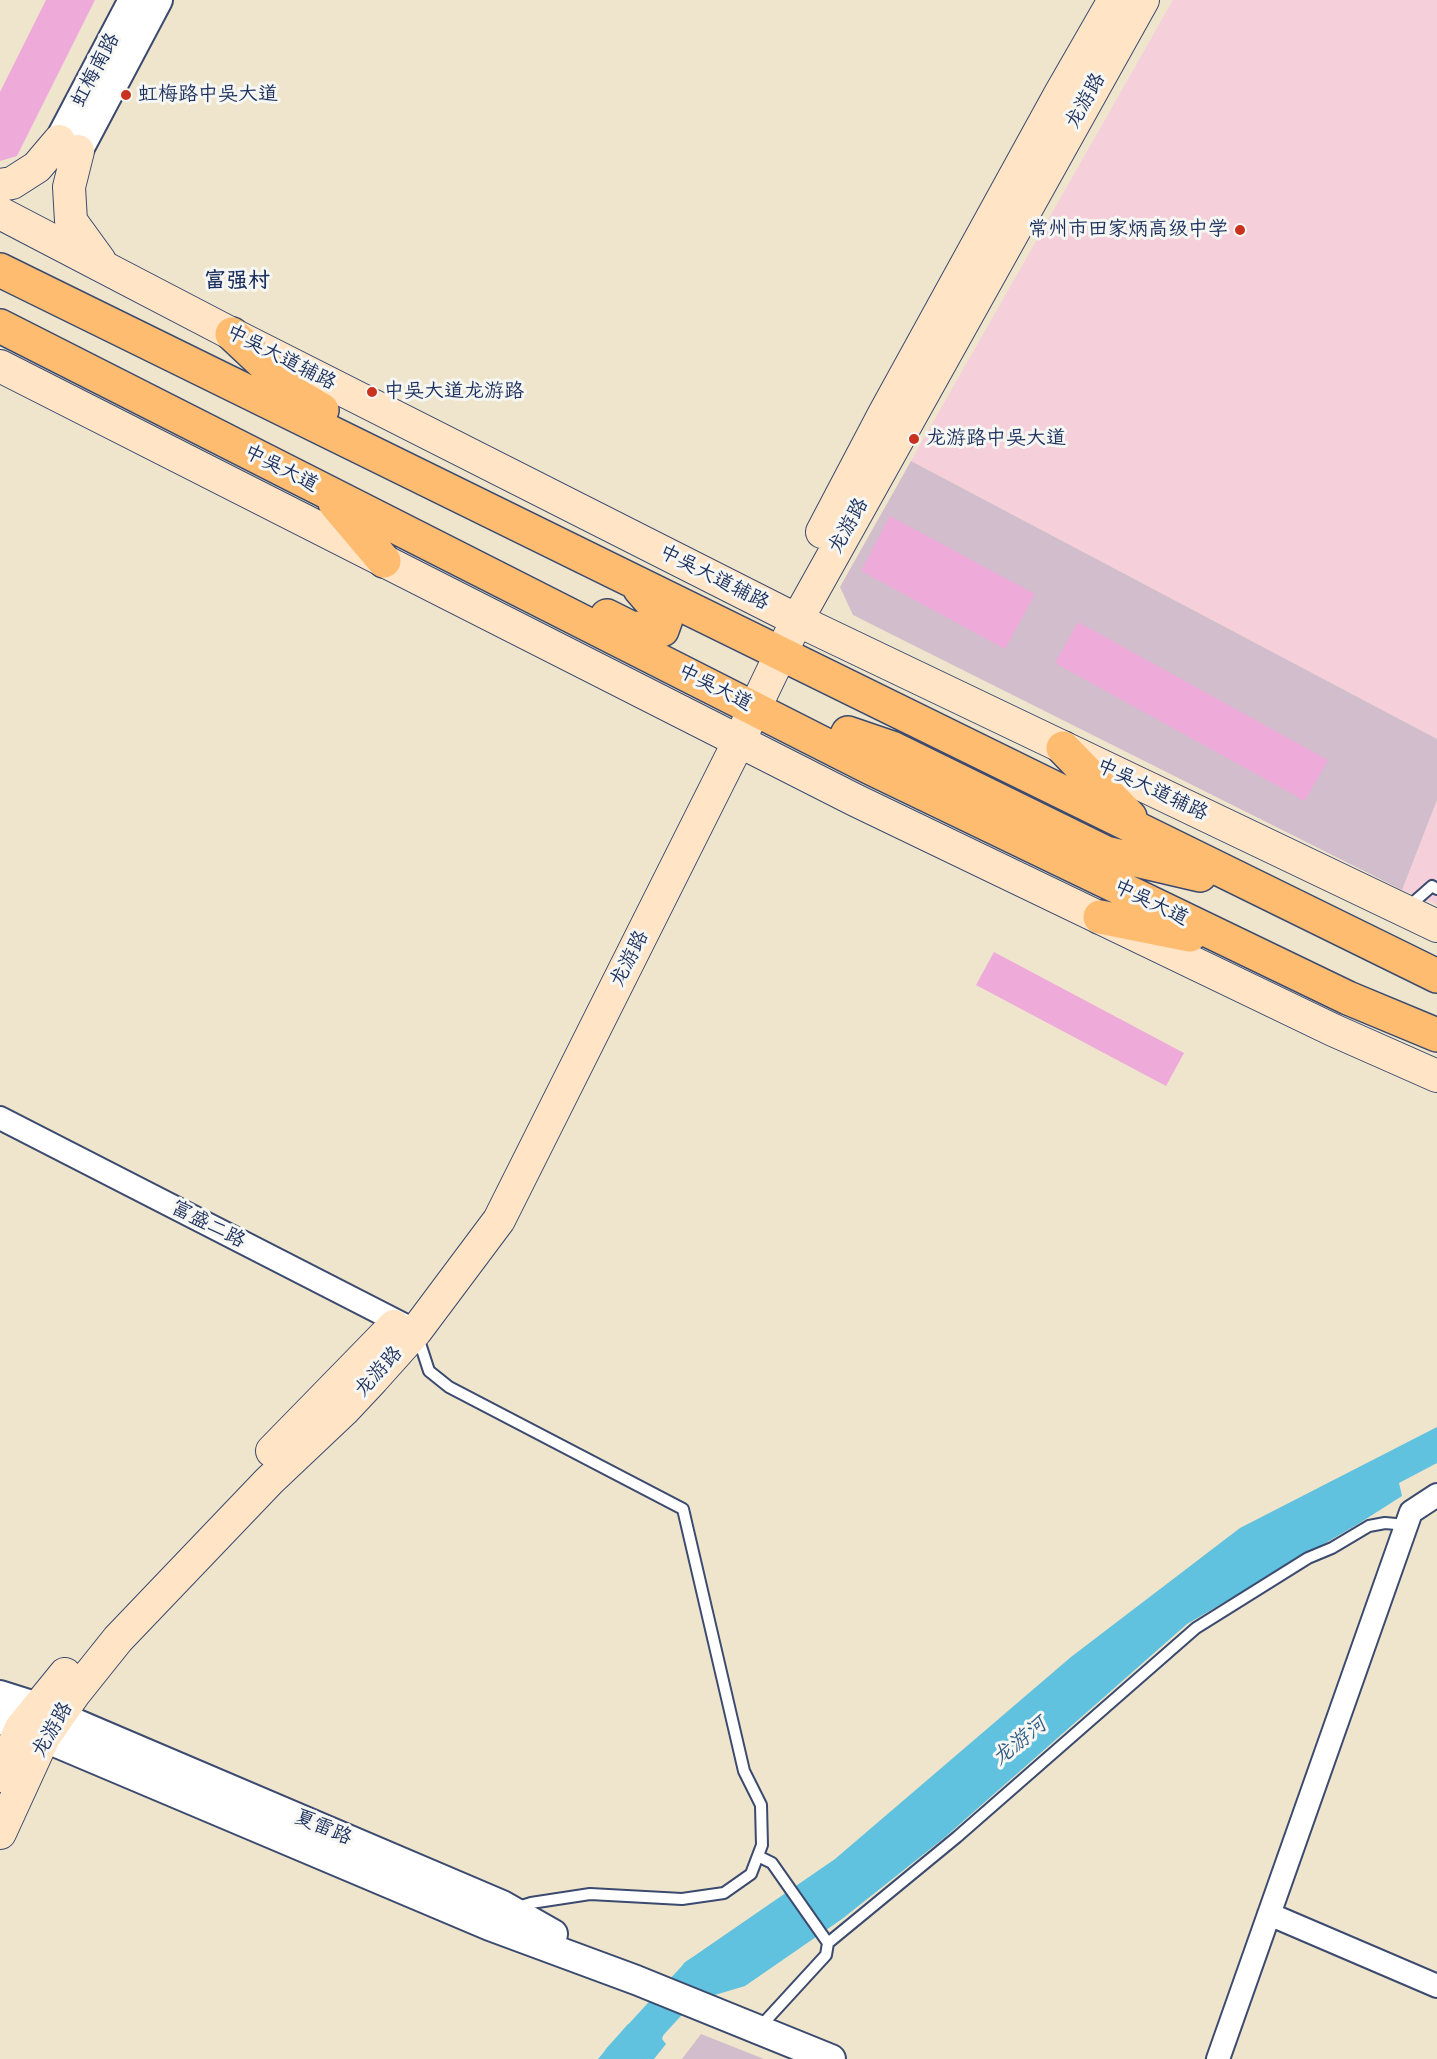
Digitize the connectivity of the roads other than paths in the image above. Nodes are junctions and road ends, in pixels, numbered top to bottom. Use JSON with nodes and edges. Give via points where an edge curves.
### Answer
{"nodes":[{"id":1,"x":133,"y":0,"type":"edge"},
{"id":2,"x":158,"y":0,"type":"edge"},
{"id":3,"x":1114,"y":0,"type":"edge"},
{"id":4,"x":1143,"y":0,"type":"edge"},
{"id":5,"x":69,"y":146,"type":"junction"},
{"id":6,"x":0,"y":185,"type":"edge"},
{"id":7,"x":0,"y":213,"type":"edge"},
{"id":8,"x":102,"y":264,"type":"junction"},
{"id":9,"x":0,"y":270,"type":"edge"},
{"id":10,"x":0,"y":326,"type":"edge"},
{"id":11,"x":232,"y":334,"type":"junction"},
{"id":12,"x":39,"y":346,"type":"junction"},
{"id":13,"x":0,"y":366,"type":"edge"},
{"id":14,"x":14,"y":381,"type":"edge"},
{"id":15,"x":357,"y":446,"type":"junction"},
{"id":16,"x":407,"y":470,"type":"junction"},
{"id":17,"x":292,"y":474,"type":"junction"},
{"id":18,"x":324,"y":491,"type":"junction"},
{"id":19,"x":384,"y":561,"type":"junction"},
{"id":20,"x":634,"y":582,"type":"junction"},
{"id":21,"x":788,"y":616,"type":"junction"},
{"id":22,"x":772,"y":650,"type":"junction"},
{"id":23,"x":746,"y":704,"type":"junction"},
{"id":24,"x":731,"y":737,"type":"junction"},
{"id":25,"x":1063,"y":748,"type":"junction"},
{"id":26,"x":871,"y":768,"type":"junction"},
{"id":27,"x":1145,"y":834,"type":"junction"},
{"id":28,"x":1257,"y":889,"type":"junction"},
{"id":29,"x":1437,"y":889,"type":"edge"},
{"id":30,"x":1405,"y":910,"type":"junction"},
{"id":31,"x":1100,"y":917,"type":"junction"},
{"id":32,"x":1437,"y":926,"type":"edge"},
{"id":33,"x":1236,"y":943,"type":"junction"},
{"id":34,"x":1437,"y":976,"type":"edge"},
{"id":35,"x":1437,"y":1012,"type":"edge"},
{"id":36,"x":1437,"y":1035,"type":"edge"},
{"id":37,"x":1437,"y":1076,"type":"edge"},
{"id":38,"x":0,"y":1118,"type":"edge"},
{"id":39,"x":407,"y":1327,"type":"junction"},
{"id":40,"x":1435,"y":1499,"type":"edge"},
{"id":41,"x":1407,"y":1525,"type":"junction"},
{"id":42,"x":0,"y":1695,"type":"edge"},
{"id":43,"x":32,"y":1722,"type":"edge"},
{"id":44,"x":0,"y":1776,"type":"edge"},
{"id":45,"x":0,"y":1833,"type":"edge"},
{"id":46,"x":758,"y":1856,"type":"junction"},
{"id":47,"x":510,"y":1910,"type":"junction"},
{"id":48,"x":1269,"y":1914,"type":"junction"},
{"id":49,"x":828,"y":1943,"type":"junction"},
{"id":50,"x":636,"y":1980,"type":"junction"},
{"id":51,"x":1437,"y":1986,"type":"edge"},
{"id":52,"x":757,"y":2030,"type":"junction"},
{"id":53,"x":831,"y":2059,"type":"edge"},
{"id":54,"x":1218,"y":2059,"type":"edge"}],
"edges":[{"from":1,"to":5,"type":"street","name":"虹梅南路"},
{"from":2,"to":5,"type":"street","name":"虹梅南路"},
{"from":3,"to":21,"type":"main road","name":"龙游路","via":[[884,414]]},
{"from":4,"to":21,"type":"main road","name":"龙游路"},
{"from":5,"to":6,"type":"main road","via":[[12,183]]},
{"from":5,"to":8,"type":"main road","via":[[71,221]]},
{"from":7,"to":8,"type":"main road","name":"中吴大道辅路"},
{"from":8,"to":11,"type":"main road","name":"中吴大道辅路"},
{"from":9,"to":15,"type":"main road"},
{"from":10,"to":12,"type":"main road","name":"中吴大道"},
{"from":11,"to":16,"type":"main road","via":[[298,396],[345,423]]},
{"from":11,"to":21,"type":"main road","name":"中吴大道辅路"},
{"from":12,"to":15,"type":"main road","via":[[28,325],[34,315],[50,312],[287,436]]},
{"from":12,"to":17,"type":"main road","name":"中吴大道"},
{"from":13,"to":14,"type":"main road"},
{"from":14,"to":19,"type":"main road"},
{"from":15,"to":16,"type":"main road"},
{"from":16,"to":20,"type":"main road"},
{"from":17,"to":18,"type":"main road","name":"中吴大道"},
{"from":17,"to":20,"type":"main road","via":[[404,511],[631,628],[662,630],[666,619]]},
{"from":18,"to":19,"type":"main road"},
{"from":18,"to":23,"type":"main road","name":"中吴大道"},
{"from":19,"to":24,"type":"main road"},
{"from":20,"to":22,"type":"main road"},
{"from":21,"to":22,"type":"main road","name":"龙游路"},
{"from":21,"to":25,"type":"main road","name":"中吴大道辅路"},
{"from":22,"to":23,"type":"main road","name":"龙游路"},
{"from":22,"to":27,"type":"main road"},
{"from":23,"to":24,"type":"main road","name":"龙游路"},
{"from":23,"to":26,"type":"main road","name":"中吴大道"},
{"from":24,"to":31,"type":"main road"},
{"from":24,"to":39,"type":"main road","name":"龙游路","via":[[488,1198]]},
{"from":25,"to":27,"type":"main road"},
{"from":25,"to":30,"type":"main road","name":"中吴大道辅路"},
{"from":26,"to":28,"type":"main road","via":[[843,743],[848,734],[892,748],[1106,853]]},
{"from":26,"to":33,"type":"main road","name":"中吴大道"},
{"from":27,"to":28,"type":"main road"},
{"from":28,"to":34,"type":"main road"},
{"from":29,"to":30,"type":"lane","via":[[1432,886]]},
{"from":30,"to":32,"type":"main road","name":"中吴大道辅路"},
{"from":31,"to":33,"type":"main road"},
{"from":31,"to":37,"type":"main road"},
{"from":33,"to":35,"type":"main road","via":[[1344,970]]},
{"from":33,"to":36,"type":"main road","name":"中吴大道","via":[[1348,998]]},
{"from":38,"to":39,"type":"street","name":"富盛二路"},
{"from":39,"to":43,"type":"main road","name":"龙游路","via":[[343,1411]]},
{"from":39,"to":46,"type":"lane","via":[[429,1371],[449,1387],[683,1509],[744,1771],[761,1805],[762,1845]]},
{"from":40,"to":41,"type":"street","via":[[1411,1512]]},
{"from":41,"to":48,"type":"street"},
{"from":41,"to":49,"type":"lane","via":[[1385,1522],[1369,1526],[1308,1558],[1196,1628],[957,1837]]},
{"from":42,"to":43,"type":"street","name":"夏雷路"},
{"from":43,"to":44,"type":"main road","name":"龙游路"},
{"from":43,"to":45,"type":"main road","name":"龙游路"},
{"from":43,"to":47,"type":"street","name":"夏雷路"},
{"from":43,"to":50,"type":"street","name":"夏雷路","via":[[490,1926]]},
{"from":46,"to":47,"type":"lane","via":[[752,1874],[724,1893],[682,1899],[591,1894]]},
{"from":46,"to":49,"type":"lane","via":[[772,1863]]},
{"from":47,"to":50,"type":"street","name":"夏雷路"},
{"from":48,"to":51,"type":"street"},
{"from":48,"to":54,"type":"street"},
{"from":49,"to":52,"type":"lane","via":[[826,1955]]},
{"from":50,"to":52,"type":"street","name":"夏雷路"},
{"from":52,"to":53,"type":"street","name":"夏雷路"}]}
